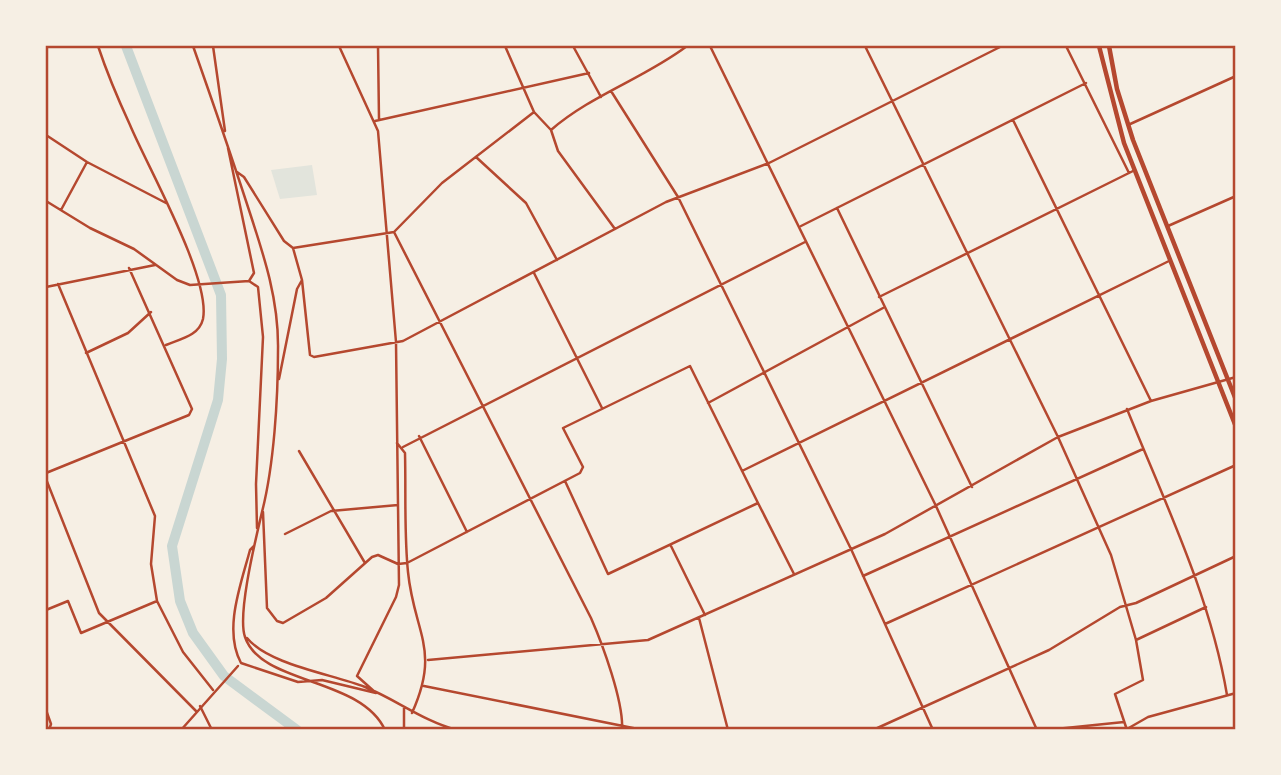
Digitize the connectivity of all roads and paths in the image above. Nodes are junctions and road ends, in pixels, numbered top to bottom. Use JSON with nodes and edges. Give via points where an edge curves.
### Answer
{"nodes":[{"id":1,"x":99,"y":46,"type":"edge"},
{"id":2,"x":193,"y":46,"type":"edge"},
{"id":3,"x":213,"y":46,"type":"edge"},
{"id":4,"x":339,"y":46,"type":"edge"},
{"id":5,"x":379,"y":46,"type":"edge"},
{"id":6,"x":505,"y":46,"type":"edge"},
{"id":7,"x":573,"y":46,"type":"edge"},
{"id":8,"x":687,"y":46,"type":"edge"},
{"id":9,"x":710,"y":46,"type":"edge"},
{"id":10,"x":865,"y":46,"type":"edge"},
{"id":11,"x":1002,"y":46,"type":"edge"},
{"id":12,"x":1066,"y":46,"type":"edge"},
{"id":13,"x":1099,"y":46,"type":"edge"},
{"id":14,"x":1109,"y":46,"type":"edge"},
{"id":15,"x":589,"y":72,"type":"junction"},
{"id":16,"x":1236,"y":76,"type":"edge"},
{"id":17,"x":1086,"y":83,"type":"junction"},
{"id":18,"x":523,"y":87,"type":"junction"},
{"id":19,"x":611,"y":91,"type":"junction"},
{"id":20,"x":601,"y":97,"type":"junction"},
{"id":21,"x":892,"y":101,"type":"junction"},
{"id":22,"x":534,"y":112,"type":"junction"},
{"id":23,"x":1013,"y":120,"type":"junction"},
{"id":24,"x":377,"y":121,"type":"junction"},
{"id":25,"x":1128,"y":125,"type":"junction"},
{"id":26,"x":551,"y":130,"type":"junction"},
{"id":27,"x":46,"y":135,"type":"edge"},
{"id":28,"x":227,"y":142,"type":"junction"},
{"id":29,"x":476,"y":156,"type":"junction"},
{"id":30,"x":87,"y":162,"type":"junction"},
{"id":31,"x":769,"y":163,"type":"junction"},
{"id":32,"x":923,"y":164,"type":"junction"},
{"id":33,"x":237,"y":172,"type":"junction"},
{"id":34,"x":1132,"y":172,"type":"junction"},
{"id":35,"x":1236,"y":196,"type":"edge"},
{"id":36,"x":678,"y":197,"type":"junction"},
{"id":37,"x":46,"y":201,"type":"edge"},
{"id":38,"x":166,"y":203,"type":"junction"},
{"id":39,"x":837,"y":208,"type":"junction"},
{"id":40,"x":1057,"y":209,"type":"junction"},
{"id":41,"x":61,"y":210,"type":"junction"},
{"id":42,"x":799,"y":226,"type":"junction"},
{"id":43,"x":1167,"y":226,"type":"junction"},
{"id":44,"x":615,"y":229,"type":"junction"},
{"id":45,"x":394,"y":232,"type":"junction"},
{"id":46,"x":386,"y":234,"type":"junction"},
{"id":47,"x":806,"y":241,"type":"junction"},
{"id":48,"x":293,"y":248,"type":"junction"},
{"id":49,"x":966,"y":252,"type":"junction"},
{"id":50,"x":557,"y":260,"type":"junction"},
{"id":51,"x":1170,"y":260,"type":"junction"},
{"id":52,"x":157,"y":265,"type":"junction"},
{"id":53,"x":129,"y":268,"type":"junction"},
{"id":54,"x":533,"y":272,"type":"junction"},
{"id":55,"x":302,"y":280,"type":"junction"},
{"id":56,"x":249,"y":281,"type":"junction"},
{"id":57,"x":58,"y":284,"type":"junction"},
{"id":58,"x":199,"y":284,"type":"junction"},
{"id":59,"x":720,"y":284,"type":"junction"},
{"id":60,"x":46,"y":286,"type":"edge"},
{"id":61,"x":1100,"y":295,"type":"junction"},
{"id":62,"x":879,"y":297,"type":"junction"},
{"id":63,"x":884,"y":307,"type":"junction"},
{"id":64,"x":151,"y":312,"type":"junction"},
{"id":65,"x":441,"y":321,"type":"junction"},
{"id":66,"x":849,"y":326,"type":"junction"},
{"id":67,"x":1010,"y":339,"type":"junction"},
{"id":68,"x":396,"y":342,"type":"junction"},
{"id":69,"x":166,"y":345,"type":"junction"},
{"id":70,"x":86,"y":354,"type":"junction"},
{"id":71,"x":576,"y":356,"type":"junction"},
{"id":72,"x":764,"y":372,"type":"junction"},
{"id":73,"x":1236,"y":377,"type":"edge"},
{"id":74,"x":1227,"y":379,"type":"junction"},
{"id":75,"x":1217,"y":382,"type":"junction"},
{"id":76,"x":278,"y":383,"type":"junction"},
{"id":77,"x":921,"y":383,"type":"junction"},
{"id":78,"x":1236,"y":400,"type":"edge"},
{"id":79,"x":885,"y":401,"type":"junction"},
{"id":80,"x":1151,"y":401,"type":"junction"},
{"id":81,"x":708,"y":403,"type":"junction"},
{"id":82,"x":483,"y":404,"type":"junction"},
{"id":83,"x":602,"y":408,"type":"junction"},
{"id":84,"x":1127,"y":410,"type":"junction"},
{"id":85,"x":1236,"y":427,"type":"edge"},
{"id":86,"x":419,"y":436,"type":"junction"},
{"id":87,"x":1058,"y":437,"type":"junction"},
{"id":88,"x":122,"y":441,"type":"junction"},
{"id":89,"x":397,"y":443,"type":"junction"},
{"id":90,"x":799,"y":444,"type":"junction"},
{"id":91,"x":403,"y":447,"type":"junction"},
{"id":92,"x":1143,"y":449,"type":"junction"},
{"id":93,"x":299,"y":451,"type":"dead end"},
{"id":94,"x":1236,"y":465,"type":"edge"},
{"id":95,"x":741,"y":471,"type":"junction"},
{"id":96,"x":46,"y":473,"type":"edge"},
{"id":97,"x":46,"y":479,"type":"edge"},
{"id":98,"x":1077,"y":479,"type":"junction"},
{"id":99,"x":565,"y":481,"type":"junction"},
{"id":100,"x":972,"y":487,"type":"junction"},
{"id":101,"x":1163,"y":498,"type":"junction"},
{"id":102,"x":532,"y":499,"type":"junction"},
{"id":103,"x":758,"y":503,"type":"junction"},
{"id":104,"x":398,"y":505,"type":"junction"},
{"id":105,"x":936,"y":506,"type":"junction"},
{"id":106,"x":334,"y":510,"type":"junction"},
{"id":107,"x":262,"y":512,"type":"junction"},
{"id":108,"x":1099,"y":527,"type":"junction"},
{"id":109,"x":257,"y":529,"type":"junction"},
{"id":110,"x":467,"y":532,"type":"junction"},
{"id":111,"x":285,"y":534,"type":"dead end"},
{"id":112,"x":949,"y":537,"type":"junction"},
{"id":113,"x":254,"y":546,"type":"junction"},
{"id":114,"x":671,"y":546,"type":"junction"},
{"id":115,"x":851,"y":549,"type":"junction"},
{"id":116,"x":1236,"y":556,"type":"edge"},
{"id":117,"x":365,"y":563,"type":"junction"},
{"id":118,"x":407,"y":563,"type":"junction"},
{"id":119,"x":398,"y":564,"type":"junction"},
{"id":120,"x":794,"y":575,"type":"junction"},
{"id":121,"x":863,"y":576,"type":"junction"},
{"id":122,"x":1195,"y":576,"type":"junction"},
{"id":123,"x":971,"y":585,"type":"junction"},
{"id":124,"x":157,"y":601,"type":"junction"},
{"id":125,"x":1125,"y":605,"type":"junction"},
{"id":126,"x":1206,"y":607,"type":"junction"},
{"id":127,"x":46,"y":610,"type":"edge"},
{"id":128,"x":705,"y":615,"type":"junction"},
{"id":129,"x":699,"y":618,"type":"junction"},
{"id":130,"x":106,"y":623,"type":"junction"},
{"id":131,"x":885,"y":624,"type":"junction"},
{"id":132,"x":244,"y":633,"type":"junction"},
{"id":133,"x":1136,"y":640,"type":"junction"},
{"id":134,"x":603,"y":646,"type":"junction"},
{"id":135,"x":428,"y":660,"type":"junction"},
{"id":136,"x":240,"y":664,"type":"junction"},
{"id":137,"x":1009,"y":668,"type":"junction"},
{"id":138,"x":311,"y":681,"type":"junction"},
{"id":139,"x":424,"y":686,"type":"junction"},
{"id":140,"x":214,"y":689,"type":"junction"},
{"id":141,"x":376,"y":692,"type":"junction"},
{"id":142,"x":1236,"y":693,"type":"edge"},
{"id":143,"x":1227,"y":695,"type":"junction"},
{"id":144,"x":200,"y":706,"type":"junction"},
{"id":145,"x":922,"y":707,"type":"junction"},
{"id":146,"x":404,"y":708,"type":"junction"},
{"id":147,"x":46,"y":710,"type":"edge"},
{"id":148,"x":196,"y":711,"type":"junction"},
{"id":149,"x":412,"y":713,"type":"junction"},
{"id":150,"x":1124,"y":722,"type":"junction"},
{"id":151,"x":623,"y":727,"type":"edge"},
{"id":152,"x":455,"y":729,"type":"edge"},
{"id":153,"x":1127,"y":729,"type":"edge"},
{"id":154,"x":49,"y":730,"type":"edge"},
{"id":155,"x":181,"y":730,"type":"edge"},
{"id":156,"x":212,"y":730,"type":"edge"},
{"id":157,"x":385,"y":730,"type":"edge"},
{"id":158,"x":404,"y":730,"type":"edge"},
{"id":159,"x":643,"y":730,"type":"edge"},
{"id":160,"x":728,"y":730,"type":"edge"},
{"id":161,"x":873,"y":730,"type":"edge"},
{"id":162,"x":933,"y":730,"type":"edge"},
{"id":163,"x":1037,"y":730,"type":"edge"},
{"id":164,"x":1045,"y":730,"type":"edge"}],
"edges":[{"from":1,"to":38,"type":"street"},
{"from":2,"to":28,"type":"street"},
{"from":3,"to":28,"type":"street"},
{"from":4,"to":24,"type":"street"},
{"from":5,"to":24,"type":"street"},
{"from":6,"to":18,"type":"street"},
{"from":7,"to":15,"type":"street"},
{"from":8,"to":19,"type":"street"},
{"from":9,"to":31,"type":"street"},
{"from":10,"to":21,"type":"street"},
{"from":11,"to":21,"type":"street"},
{"from":12,"to":17,"type":"street"},
{"from":13,"to":34,"type":"highway"},
{"from":14,"to":25,"type":"highway"},
{"from":15,"to":18,"type":"street"},
{"from":15,"to":20,"type":"street"},
{"from":16,"to":25,"type":"street"},
{"from":17,"to":23,"type":"street"},
{"from":17,"to":34,"type":"street"},
{"from":18,"to":22,"type":"street"},
{"from":18,"to":24,"type":"street"},
{"from":19,"to":20,"type":"street"},
{"from":19,"to":36,"type":"street"},
{"from":20,"to":26,"type":"street"},
{"from":21,"to":31,"type":"street"},
{"from":21,"to":32,"type":"street"},
{"from":22,"to":26,"type":"street"},
{"from":22,"to":29,"type":"street"},
{"from":23,"to":32,"type":"street"},
{"from":23,"to":40,"type":"street"},
{"from":24,"to":46,"type":"street"},
{"from":25,"to":43,"type":"highway"},
{"from":26,"to":44,"type":"street","via":[[558,152]]},
{"from":27,"to":30,"type":"street"},
{"from":28,"to":33,"type":"street"},
{"from":28,"to":56,"type":"street","via":[[254,273]]},
{"from":29,"to":45,"type":"street"},
{"from":29,"to":50,"type":"street","via":[[521,196]]},
{"from":30,"to":38,"type":"street"},
{"from":30,"to":41,"type":"street"},
{"from":31,"to":36,"type":"street"},
{"from":31,"to":42,"type":"street"},
{"from":32,"to":39,"type":"street"},
{"from":32,"to":49,"type":"street"},
{"from":33,"to":48,"type":"street"},
{"from":33,"to":76,"type":"street","via":[[275,299]]},
{"from":34,"to":40,"type":"street"},
{"from":34,"to":51,"type":"highway"},
{"from":35,"to":43,"type":"street"},
{"from":36,"to":44,"type":"street"},
{"from":36,"to":59,"type":"street"},
{"from":37,"to":41,"type":"street"},
{"from":38,"to":58,"type":"street"},
{"from":39,"to":42,"type":"street"},
{"from":39,"to":62,"type":"street"},
{"from":40,"to":49,"type":"street"},
{"from":40,"to":61,"type":"street"},
{"from":41,"to":52,"type":"street"},
{"from":42,"to":47,"type":"street"},
{"from":43,"to":74,"type":"highway"},
{"from":44,"to":50,"type":"street"},
{"from":45,"to":46,"type":"street"},
{"from":45,"to":65,"type":"street"},
{"from":46,"to":48,"type":"street"},
{"from":46,"to":68,"type":"street"},
{"from":47,"to":59,"type":"street"},
{"from":47,"to":66,"type":"street"},
{"from":48,"to":55,"type":"street"},
{"from":49,"to":62,"type":"street"},
{"from":49,"to":67,"type":"street"},
{"from":50,"to":54,"type":"street"},
{"from":51,"to":61,"type":"street"},
{"from":51,"to":75,"type":"highway"},
{"from":52,"to":53,"type":"street"},
{"from":52,"to":58,"type":"street","via":[[177,279]]},
{"from":53,"to":57,"type":"street"},
{"from":53,"to":64,"type":"street"},
{"from":54,"to":65,"type":"street"},
{"from":54,"to":71,"type":"street"},
{"from":55,"to":68,"type":"street","via":[[310,355]]},
{"from":55,"to":76,"type":"street"},
{"from":56,"to":58,"type":"street"},
{"from":56,"to":109,"type":"street","via":[[258,287],[263,337]]},
{"from":57,"to":60,"type":"street"},
{"from":57,"to":70,"type":"street"},
{"from":58,"to":69,"type":"street","via":[[203,321],[196,332]]},
{"from":59,"to":71,"type":"street"},
{"from":59,"to":72,"type":"street"},
{"from":61,"to":67,"type":"street"},
{"from":61,"to":80,"type":"street"},
{"from":62,"to":63,"type":"street"},
{"from":63,"to":66,"type":"street"},
{"from":63,"to":77,"type":"street"},
{"from":64,"to":69,"type":"street"},
{"from":64,"to":70,"type":"street","via":[[128,333]]},
{"from":65,"to":68,"type":"street"},
{"from":65,"to":82,"type":"street"},
{"from":66,"to":72,"type":"street"},
{"from":66,"to":79,"type":"street"},
{"from":67,"to":77,"type":"street"},
{"from":67,"to":87,"type":"street"},
{"from":68,"to":89,"type":"street"},
{"from":69,"to":88,"type":"street","via":[[192,409],[189,415]]},
{"from":70,"to":88,"type":"street"},
{"from":71,"to":82,"type":"street"},
{"from":71,"to":83,"type":"street"},
{"from":72,"to":81,"type":"street"},
{"from":72,"to":90,"type":"street"},
{"from":73,"to":74,"type":"street"},
{"from":74,"to":75,"type":"street"},
{"from":74,"to":78,"type":"highway"},
{"from":75,"to":80,"type":"street"},
{"from":75,"to":85,"type":"highway"},
{"from":76,"to":107,"type":"street"},
{"from":77,"to":79,"type":"street"},
{"from":77,"to":100,"type":"street"},
{"from":79,"to":90,"type":"street"},
{"from":79,"to":105,"type":"street"},
{"from":80,"to":84,"type":"street"},
{"from":81,"to":83,"type":"street","via":[[690,366]]},
{"from":81,"to":95,"type":"street"},
{"from":82,"to":86,"type":"street"},
{"from":82,"to":102,"type":"street"},
{"from":83,"to":99,"type":"street","via":[[563,428],[583,467]]},
{"from":84,"to":87,"type":"street"},
{"from":84,"to":92,"type":"street"},
{"from":86,"to":91,"type":"street"},
{"from":86,"to":110,"type":"street"},
{"from":87,"to":98,"type":"street"},
{"from":87,"to":100,"type":"street"},
{"from":88,"to":96,"type":"street"},
{"from":88,"to":124,"type":"street","via":[[155,516],[151,564]]},
{"from":89,"to":91,"type":"street"},
{"from":89,"to":104,"type":"street"},
{"from":90,"to":95,"type":"street"},
{"from":90,"to":115,"type":"street"},
{"from":91,"to":118,"type":"street"},
{"from":92,"to":98,"type":"street"},
{"from":92,"to":101,"type":"street"},
{"from":93,"to":106,"type":"street"},
{"from":94,"to":101,"type":"street"},
{"from":95,"to":103,"type":"street"},
{"from":97,"to":130,"type":"street"},
{"from":98,"to":108,"type":"street"},
{"from":98,"to":112,"type":"street"},
{"from":99,"to":102,"type":"street"},
{"from":99,"to":114,"type":"street","via":[[608,574]]},
{"from":100,"to":105,"type":"street"},
{"from":101,"to":108,"type":"street"},
{"from":101,"to":122,"type":"street"},
{"from":102,"to":110,"type":"street"},
{"from":102,"to":134,"type":"street"},
{"from":103,"to":114,"type":"street"},
{"from":103,"to":120,"type":"street"},
{"from":104,"to":106,"type":"street"},
{"from":104,"to":119,"type":"street"},
{"from":105,"to":112,"type":"street"},
{"from":105,"to":115,"type":"street"},
{"from":106,"to":111,"type":"street"},
{"from":106,"to":117,"type":"street"},
{"from":107,"to":109,"type":"street"},
{"from":107,"to":117,"type":"street","via":[[267,608],[277,621],[284,623],[326,598]]},
{"from":108,"to":123,"type":"street"},
{"from":108,"to":125,"type":"street"},
{"from":109,"to":113,"type":"street"},
{"from":110,"to":118,"type":"street"},
{"from":112,"to":121,"type":"street"},
{"from":112,"to":123,"type":"street"},
{"from":113,"to":132,"type":"street"},
{"from":113,"to":136,"type":"street","via":[[235,613],[233,643]]},
{"from":114,"to":128,"type":"street"},
{"from":115,"to":120,"type":"street"},
{"from":115,"to":121,"type":"street"},
{"from":116,"to":122,"type":"street"},
{"from":117,"to":119,"type":"street","via":[[378,555]]},
{"from":118,"to":119,"type":"street"},
{"from":118,"to":135,"type":"street"},
{"from":119,"to":141,"type":"street","via":[[396,597],[357,676]]},
{"from":120,"to":128,"type":"street"},
{"from":121,"to":131,"type":"street"},
{"from":122,"to":125,"type":"street"},
{"from":122,"to":126,"type":"street"},
{"from":123,"to":131,"type":"street"},
{"from":123,"to":137,"type":"street"},
{"from":124,"to":130,"type":"street"},
{"from":124,"to":140,"type":"street","via":[[173,637]]},
{"from":125,"to":133,"type":"street"},
{"from":125,"to":137,"type":"street"},
{"from":126,"to":133,"type":"street"},
{"from":126,"to":143,"type":"street","via":[[1218,642]]},
{"from":127,"to":130,"type":"street","via":[[68,601],[81,633]]},
{"from":128,"to":129,"type":"street"},
{"from":129,"to":134,"type":"street","via":[[648,640]]},
{"from":129,"to":160,"type":"street"},
{"from":130,"to":148,"type":"street"},
{"from":131,"to":145,"type":"street"},
{"from":132,"to":138,"type":"street","via":[[254,654]]},
{"from":132,"to":141,"type":"street","via":[[261,651]]},
{"from":133,"to":150,"type":"street","via":[[1143,680],[1115,694]]},
{"from":134,"to":135,"type":"street"},
{"from":134,"to":151,"type":"street"},
{"from":135,"to":139,"type":"street"},
{"from":136,"to":138,"type":"street","via":[[298,682]]},
{"from":136,"to":140,"type":"street"},
{"from":137,"to":145,"type":"street"},
{"from":137,"to":163,"type":"street"},
{"from":138,"to":141,"type":"street"},
{"from":138,"to":157,"type":"street","via":[[357,699],[373,711]]},
{"from":139,"to":149,"type":"street"},
{"from":139,"to":151,"type":"street"},
{"from":140,"to":144,"type":"street"},
{"from":141,"to":146,"type":"street"},
{"from":142,"to":143,"type":"street"},
{"from":143,"to":153,"type":"street","via":[[1148,718]]},
{"from":144,"to":148,"type":"street"},
{"from":144,"to":156,"type":"street"},
{"from":145,"to":161,"type":"street"},
{"from":145,"to":162,"type":"street"},
{"from":146,"to":149,"type":"street"},
{"from":146,"to":158,"type":"street"},
{"from":147,"to":154,"type":"street"},
{"from":148,"to":155,"type":"street"},
{"from":149,"to":152,"type":"street"},
{"from":150,"to":153,"type":"street"},
{"from":150,"to":164,"type":"street"},
{"from":151,"to":159,"type":"street"}]}
